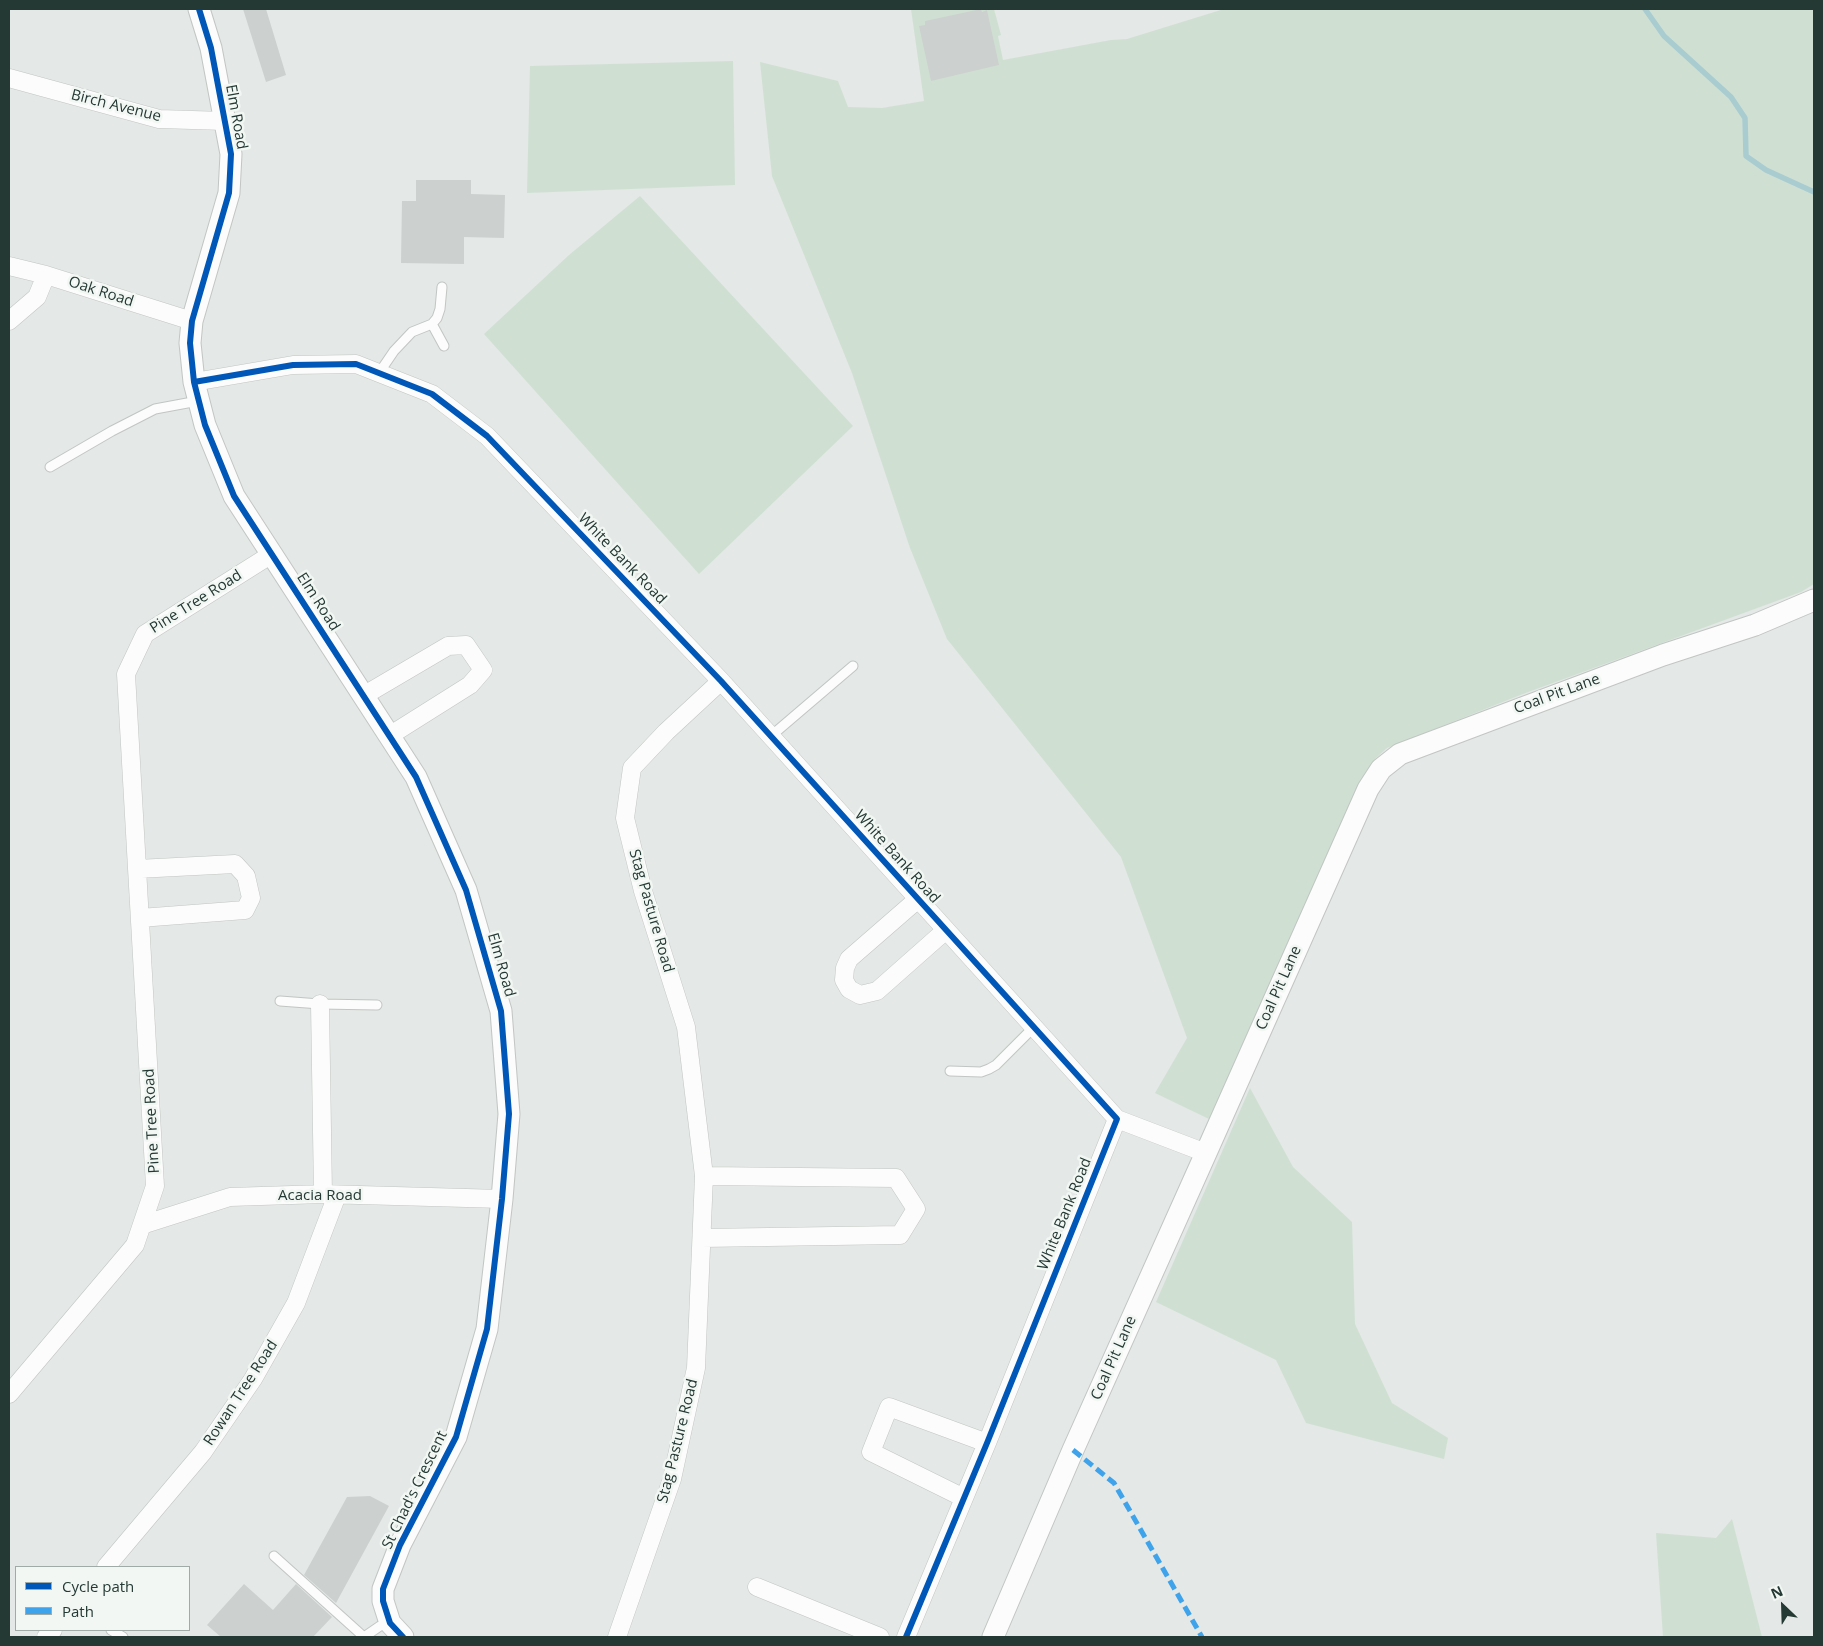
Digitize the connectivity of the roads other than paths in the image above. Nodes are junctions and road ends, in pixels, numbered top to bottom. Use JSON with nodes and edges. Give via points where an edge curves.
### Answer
{"nodes":[{"id":1,"x":199,"y":9,"type":"edge"},
{"id":2,"x":9,"y":78,"type":"edge"},
{"id":3,"x":225,"y":121,"type":"junction"},
{"id":4,"x":9,"y":266,"type":"edge"},
{"id":5,"x":46,"y":274,"type":"junction"},
{"id":6,"x":442,"y":287,"type":"dead end"},
{"id":7,"x":9,"y":321,"type":"edge"},
{"id":8,"x":192,"y":321,"type":"junction"},
{"id":9,"x":432,"y":324,"type":"junction"},
{"id":10,"x":444,"y":346,"type":"dead end"},
{"id":11,"x":378,"y":374,"type":"junction"},
{"id":12,"x":196,"y":391,"type":"junction"},
{"id":13,"x":50,"y":467,"type":"dead end"},
{"id":14,"x":272,"y":554,"type":"junction"},
{"id":15,"x":1814,"y":600,"type":"edge"},
{"id":16,"x":853,"y":666,"type":"dead end"},
{"id":17,"x":721,"y":681,"type":"junction"},
{"id":18,"x":363,"y":696,"type":"junction"},
{"id":19,"x":390,"y":736,"type":"junction"},
{"id":20,"x":770,"y":736,"type":"junction"},
{"id":21,"x":137,"y":869,"type":"junction"},
{"id":22,"x":918,"y":899,"type":"junction"},
{"id":23,"x":140,"y":918,"type":"junction"},
{"id":24,"x":946,"y":930,"type":"junction"},
{"id":25,"x":280,"y":1001,"type":"dead end"},
{"id":26,"x":320,"y":1004,"type":"junction"},
{"id":27,"x":377,"y":1005,"type":"dead end"},
{"id":28,"x":1034,"y":1027,"type":"junction"},
{"id":29,"x":950,"y":1071,"type":"dead end"},
{"id":30,"x":1117,"y":1119,"type":"junction"},
{"id":31,"x":1206,"y":1153,"type":"junction"},
{"id":32,"x":704,"y":1176,"type":"junction"},
{"id":33,"x":330,"y":1194,"type":"junction"},
{"id":34,"x":502,"y":1199,"type":"junction"},
{"id":35,"x":142,"y":1225,"type":"junction"},
{"id":36,"x":702,"y":1238,"type":"junction"},
{"id":37,"x":9,"y":1394,"type":"edge"},
{"id":38,"x":987,"y":1443,"type":"junction"},
{"id":39,"x":964,"y":1498,"type":"junction"},
{"id":40,"x":274,"y":1556,"type":"dead end"},
{"id":41,"x":107,"y":1566,"type":"edge"},
{"id":42,"x":757,"y":1587,"type":"dead end"},
{"id":43,"x":397,"y":1630,"type":"edge"},
{"id":44,"x":364,"y":1637,"type":"edge"},
{"id":45,"x":617,"y":1637,"type":"edge"},
{"id":46,"x":880,"y":1637,"type":"edge"},
{"id":47,"x":906,"y":1637,"type":"edge"},
{"id":48,"x":993,"y":1637,"type":"edge"}],
"edges":[{"from":1,"to":3,"type":"street","name":"Elm Road","via":[[211,48]]},
{"from":2,"to":3,"type":"street","name":"Birch Avenue","via":[[159,119]]},
{"from":3,"to":8,"type":"street","name":"Elm Road","via":[[231,154],[229,193]]},
{"from":4,"to":5,"type":"street","name":"Oak Road"},
{"from":5,"to":7,"type":"street","via":[[37,296]]},
{"from":5,"to":8,"type":"street","name":"Oak Road"},
{"from":6,"to":9,"type":"lane","via":[[440,309]]},
{"from":8,"to":12,"type":"street","name":"Elm Road","via":[[190,343]]},
{"from":9,"to":10,"type":"lane"},
{"from":9,"to":11,"type":"lane","via":[[412,332]]},
{"from":11,"to":12,"type":"street","name":"White Bank Road","via":[[356,364],[293,365]]},
{"from":11,"to":17,"type":"street","name":"White Bank Road","via":[[432,394],[487,436]]},
{"from":12,"to":13,"type":"lane","via":[[112,431]]},
{"from":12,"to":14,"type":"street","name":"Elm Road","via":[[205,425],[234,496]]},
{"from":14,"to":18,"type":"street","name":"Elm Road"},
{"from":14,"to":21,"type":"street","name":"Pine Tree Road","via":[[145,634],[126,674]]},
{"from":15,"to":31,"type":"street","name":"Coal Pit Lane","via":[[1756,625],[1663,655],[1400,754],[1381,769],[1368,789]]},
{"from":16,"to":20,"type":"lane"},
{"from":17,"to":20,"type":"street","name":"White Bank Road"},
{"from":17,"to":32,"type":"street","name":"Stag Pasture Road","via":[[632,768],[625,818],[643,891],[686,1027]]},
{"from":18,"to":19,"type":"street","name":"Elm Road"},
{"from":18,"to":19,"type":"street","via":[[448,646],[466,645],[483,670],[470,685]]},
{"from":19,"to":34,"type":"street","name":"Elm Road","via":[[416,777],[466,890],[501,1011],[509,1114]]},
{"from":20,"to":22,"type":"street","name":"White Bank Road"},
{"from":21,"to":23,"type":"street","name":"Pine Tree Road"},
{"from":21,"to":23,"type":"street","via":[[235,864],[246,876],[251,898],[244,910]]},
{"from":22,"to":24,"type":"street","name":"White Bank Road"},
{"from":22,"to":24,"type":"street","via":[[848,959],[844,980],[849,989],[860,995],[877,991]]},
{"from":23,"to":35,"type":"street","name":"Pine Tree Road","via":[[155,1186]]},
{"from":24,"to":28,"type":"street","name":"White Bank Road"},
{"from":25,"to":26,"type":"lane"},
{"from":26,"to":27,"type":"lane"},
{"from":26,"to":33,"type":"street"},
{"from":28,"to":29,"type":"lane","via":[[989,1069],[981,1072]]},
{"from":28,"to":30,"type":"street","name":"White Bank Road"},
{"from":30,"to":31,"type":"street"},
{"from":30,"to":38,"type":"street","name":"White Bank Road"},
{"from":31,"to":48,"type":"street","name":"Coal Pit Lane"},
{"from":32,"to":36,"type":"street","name":"Stag Pasture Road"},
{"from":32,"to":36,"type":"street","via":[[896,1178],[916,1209],[900,1234]]},
{"from":33,"to":34,"type":"street","name":"Acacia Road"},
{"from":33,"to":35,"type":"street","name":"Acacia Road","via":[[230,1196]]},
{"from":33,"to":41,"type":"street","name":"Rowan Tree Road","via":[[296,1303],[254,1379],[203,1452]]},
{"from":34,"to":43,"type":"street","name":"St Chad's Crescent","via":[[487,1329],[456,1437],[400,1545],[382,1589],[383,1601]]},
{"from":35,"to":37,"type":"street","name":"Pine Tree Road","via":[[136,1245]]},
{"from":36,"to":45,"type":"street","name":"Stag Pasture Road","via":[[696,1368],[672,1479]]},
{"from":38,"to":39,"type":"street","name":"White Bank Road"},
{"from":38,"to":39,"type":"street","via":[[889,1407],[871,1452]]},
{"from":39,"to":47,"type":"street","name":"White Bank Road"},
{"from":40,"to":44,"type":"lane"},
{"from":42,"to":46,"type":"street"},
{"from":43,"to":44,"type":"lane","via":[[380,1626]]}]}
